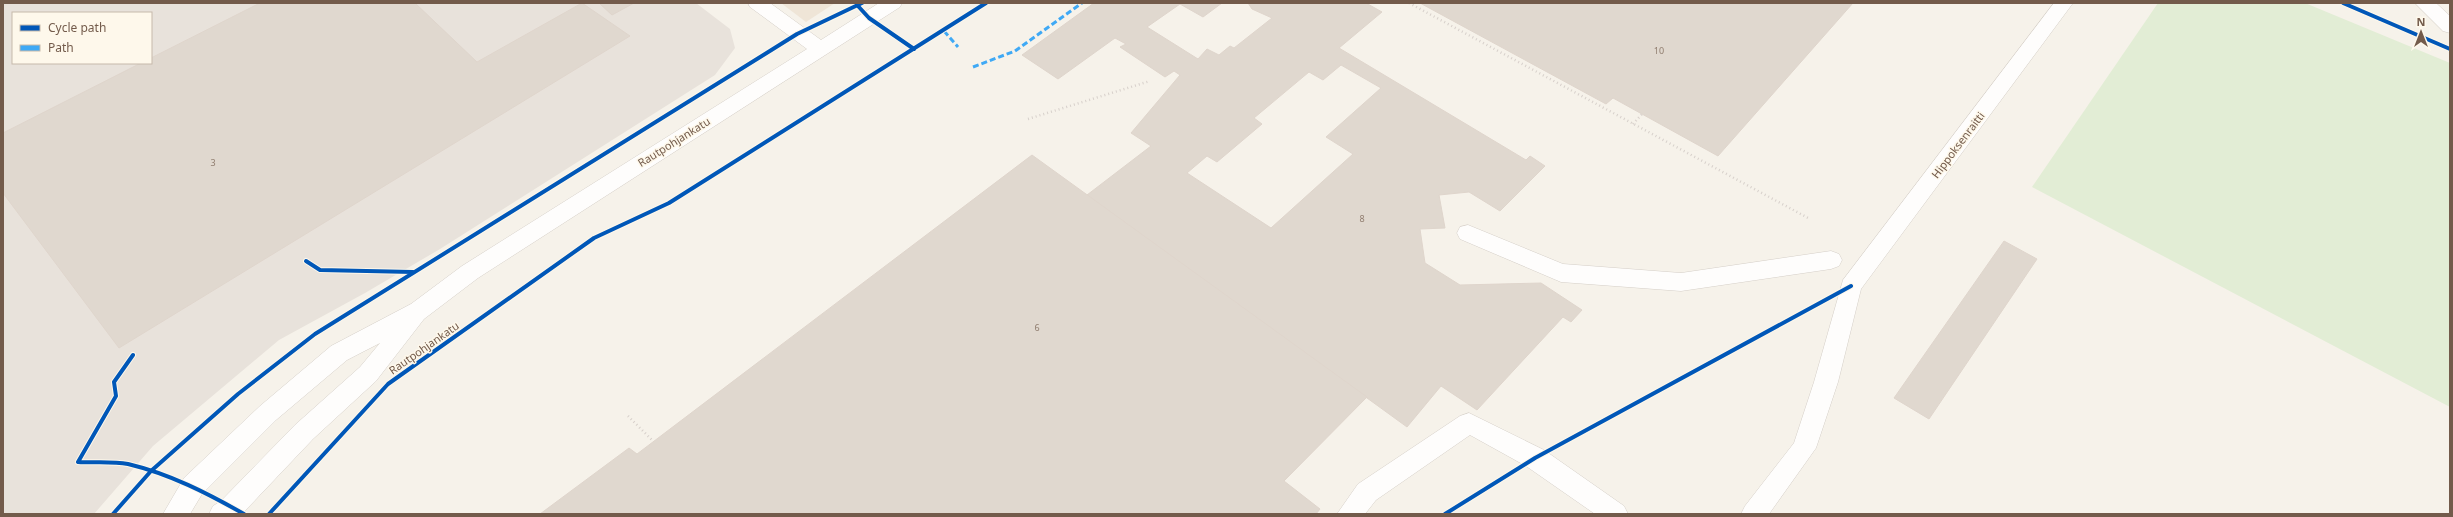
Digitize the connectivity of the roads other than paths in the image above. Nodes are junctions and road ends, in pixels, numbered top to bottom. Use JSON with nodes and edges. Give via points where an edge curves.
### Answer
{"nodes":[{"id":1,"x":757,"y":3,"type":"edge"},
{"id":2,"x":892,"y":3,"type":"edge"},
{"id":3,"x":2064,"y":3,"type":"edge"},
{"id":4,"x":2424,"y":3,"type":"edge"},
{"id":5,"x":2450,"y":26,"type":"edge"},
{"id":6,"x":820,"y":50,"type":"junction"},
{"id":7,"x":1468,"y":233,"type":"dead end"},
{"id":8,"x":1831,"y":260,"type":"dead end"},
{"id":9,"x":419,"y":311,"type":"junction"},
{"id":10,"x":176,"y":514,"type":"edge"},
{"id":11,"x":222,"y":514,"type":"edge"},
{"id":12,"x":1350,"y":514,"type":"edge"},
{"id":13,"x":1615,"y":514,"type":"edge"},
{"id":14,"x":1754,"y":514,"type":"edge"}],
"edges":[{"from":1,"to":6,"type":"street"},
{"from":2,"to":6,"type":"street","name":"Rautpohjankatu"},
{"from":3,"to":14,"type":"street","name":"Hippoksenraitti","via":[[1851,286],[1826,382],[1804,448]]},
{"from":4,"to":5,"type":"street"},
{"from":6,"to":9,"type":"street","name":"Rautpohjankatu","via":[[470,272]]},
{"from":7,"to":8,"type":"street","via":[[1561,273],[1681,282]]},
{"from":9,"to":10,"type":"street","name":"Rautpohjankatu","via":[[339,353],[268,413],[193,486]]},
{"from":9,"to":11,"type":"street","name":"Rautpohjankatu","via":[[368,374],[304,432]]},
{"from":12,"to":13,"type":"street","via":[[1367,492],[1469,423],[1535,458]]}]}
